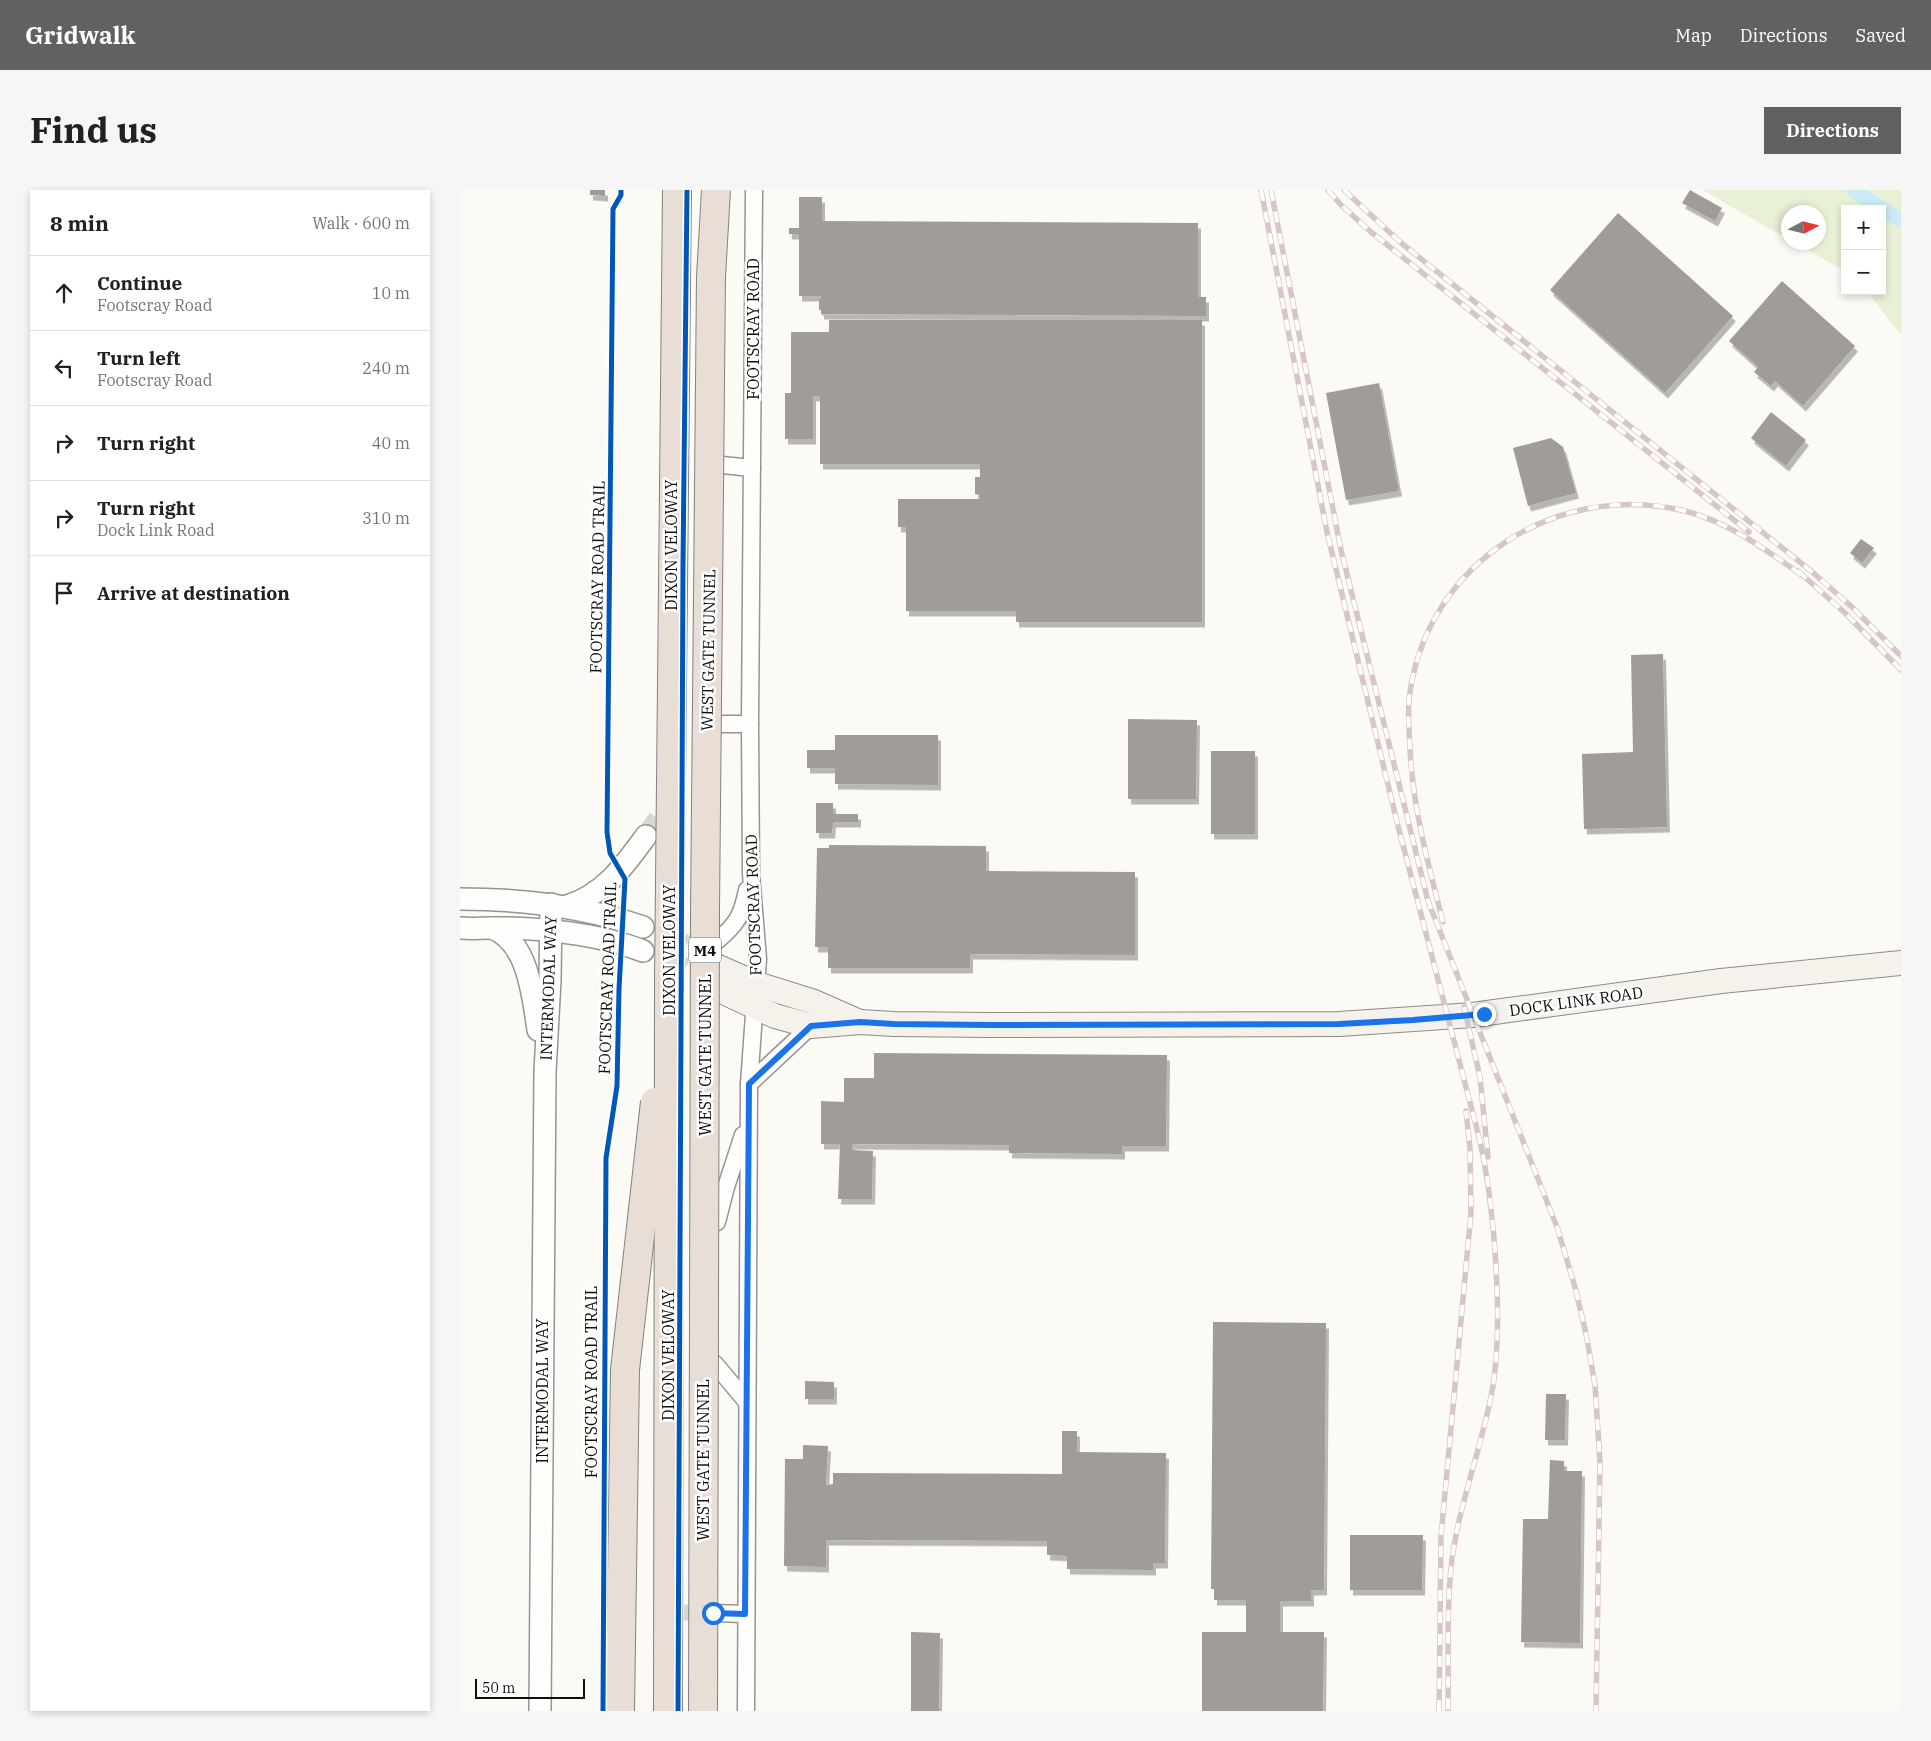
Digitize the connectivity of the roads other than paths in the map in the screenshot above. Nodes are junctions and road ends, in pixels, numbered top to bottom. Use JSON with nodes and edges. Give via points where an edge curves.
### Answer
{"nodes":[{"id":1,"x":677,"y":190,"type":"edge"},
{"id":2,"x":716,"y":190,"type":"edge"},
{"id":3,"x":754,"y":190,"type":"edge"},
{"id":4,"x":722,"y":466,"type":"dead end"},
{"id":5,"x":752,"y":468,"type":"junction"},
{"id":6,"x":719,"y":724,"type":"dead end"},
{"id":7,"x":750,"y":724,"type":"junction"},
{"id":8,"x":646,"y":836,"type":"tunnel mouth"},
{"id":9,"x":751,"y":874,"type":"junction"},
{"id":10,"x":460,"y":899,"type":"edge"},
{"id":11,"x":559,"y":905,"type":"junction"},
{"id":12,"x":644,"y":927,"type":"tunnel mouth"},
{"id":13,"x":460,"y":928,"type":"edge"},
{"id":14,"x":492,"y":928,"type":"junction"},
{"id":15,"x":551,"y":932,"type":"junction"},
{"id":16,"x":718,"y":940,"type":"dead end"},
{"id":17,"x":643,"y":951,"type":"tunnel mouth"},
{"id":18,"x":1901,"y":963,"type":"edge"},
{"id":19,"x":718,"y":966,"type":"tunnel mouth"},
{"id":20,"x":669,"y":981,"type":"junction"},
{"id":21,"x":757,"y":984,"type":"junction"},
{"id":22,"x":719,"y":990,"type":"tunnel mouth"},
{"id":23,"x":754,"y":1008,"type":"junction"},
{"id":24,"x":860,"y":1022,"type":"junction"},
{"id":25,"x":811,"y":1026,"type":"junction"},
{"id":26,"x":544,"y":1072,"type":"junction"},
{"id":27,"x":749,"y":1084,"type":"junction"},
{"id":28,"x":749,"y":1116,"type":"junction"},
{"id":29,"x":717,"y":1222,"type":"dead end"},
{"id":30,"x":715,"y":1364,"type":"dead end"},
{"id":31,"x":746,"y":1401,"type":"junction"},
{"id":32,"x":713,"y":1613,"type":"tunnel mouth"},
{"id":33,"x":745,"y":1614,"type":"junction"},
{"id":34,"x":540,"y":1711,"type":"edge"},
{"id":35,"x":620,"y":1711,"type":"edge"},
{"id":36,"x":668,"y":1711,"type":"edge"},
{"id":37,"x":703,"y":1711,"type":"edge"},
{"id":38,"x":746,"y":1711,"type":"edge"}],
"edges":[{"from":1,"to":20,"type":"highway","number":"M4","bridge":true},
{"from":2,"to":37,"type":"highway","name":"WEST GATE TUNNEL","number":"M4","bridge":true,"via":[[711,277],[705,901]]},
{"from":3,"to":5,"type":"street","name":"FOOTSCRAY ROAD"},
{"from":4,"to":5,"type":"street"},
{"from":5,"to":7,"type":"street","name":"FOOTSCRAY ROAD"},
{"from":6,"to":7,"type":"street"},
{"from":7,"to":9,"type":"street","name":"FOOTSCRAY ROAD"},
{"from":8,"to":11,"type":"street","via":[[610,882],[582,901]]},
{"from":9,"to":16,"type":"street","via":[[742,911],[734,927]]},
{"from":9,"to":21,"type":"street","name":"FOOTSCRAY ROAD"},
{"from":10,"to":11,"type":"street"},
{"from":11,"to":12,"type":"street"},
{"from":11,"to":15,"type":"street","name":"INTERMODAL WAY"},
{"from":13,"to":14,"type":"street"},
{"from":14,"to":15,"type":"street"},
{"from":14,"to":26,"type":"street","name":"INTERMODAL WAY","via":[[512,941],[524,964],[535,1009]]},
{"from":15,"to":17,"type":"street"},
{"from":15,"to":26,"type":"street","name":"INTERMODAL WAY"},
{"from":18,"to":24,"type":"main road","name":"DOCK LINK ROAD","via":[[1721,981],[1413,1020],[1339,1024]]},
{"from":19,"to":21,"type":"main road","name":"DOCK LINK ROAD"},
{"from":20,"to":35,"type":"highway","bridge":true,"via":[[625,1370]]},
{"from":20,"to":36,"type":"highway","number":"M4","bridge":true},
{"from":21,"to":23,"type":"street","name":"FOOTSCRAY ROAD"},
{"from":21,"to":24,"type":"main road","name":"DOCK LINK ROAD","via":[[814,1002]]},
{"from":22,"to":23,"type":"main road","name":"DOCK LINK ROAD"},
{"from":23,"to":25,"type":"main road","name":"DOCK LINK ROAD"},
{"from":23,"to":27,"type":"street","name":"FOOTSCRAY ROAD"},
{"from":24,"to":25,"type":"main road","name":"DOCK LINK ROAD"},
{"from":25,"to":27,"type":"street"},
{"from":26,"to":34,"type":"street","name":"INTERMODAL WAY"},
{"from":27,"to":28,"type":"street","name":"FOOTSCRAY ROAD"},
{"from":28,"to":29,"type":"street","name":"FOOTSCRAY ROAD"},
{"from":28,"to":31,"type":"street","name":"FOOTSCRAY ROAD"},
{"from":30,"to":31,"type":"street"},
{"from":31,"to":33,"type":"street","name":"FOOTSCRAY ROAD"},
{"from":32,"to":33,"type":"street"},
{"from":33,"to":38,"type":"street","name":"FOOTSCRAY ROAD"}]}
